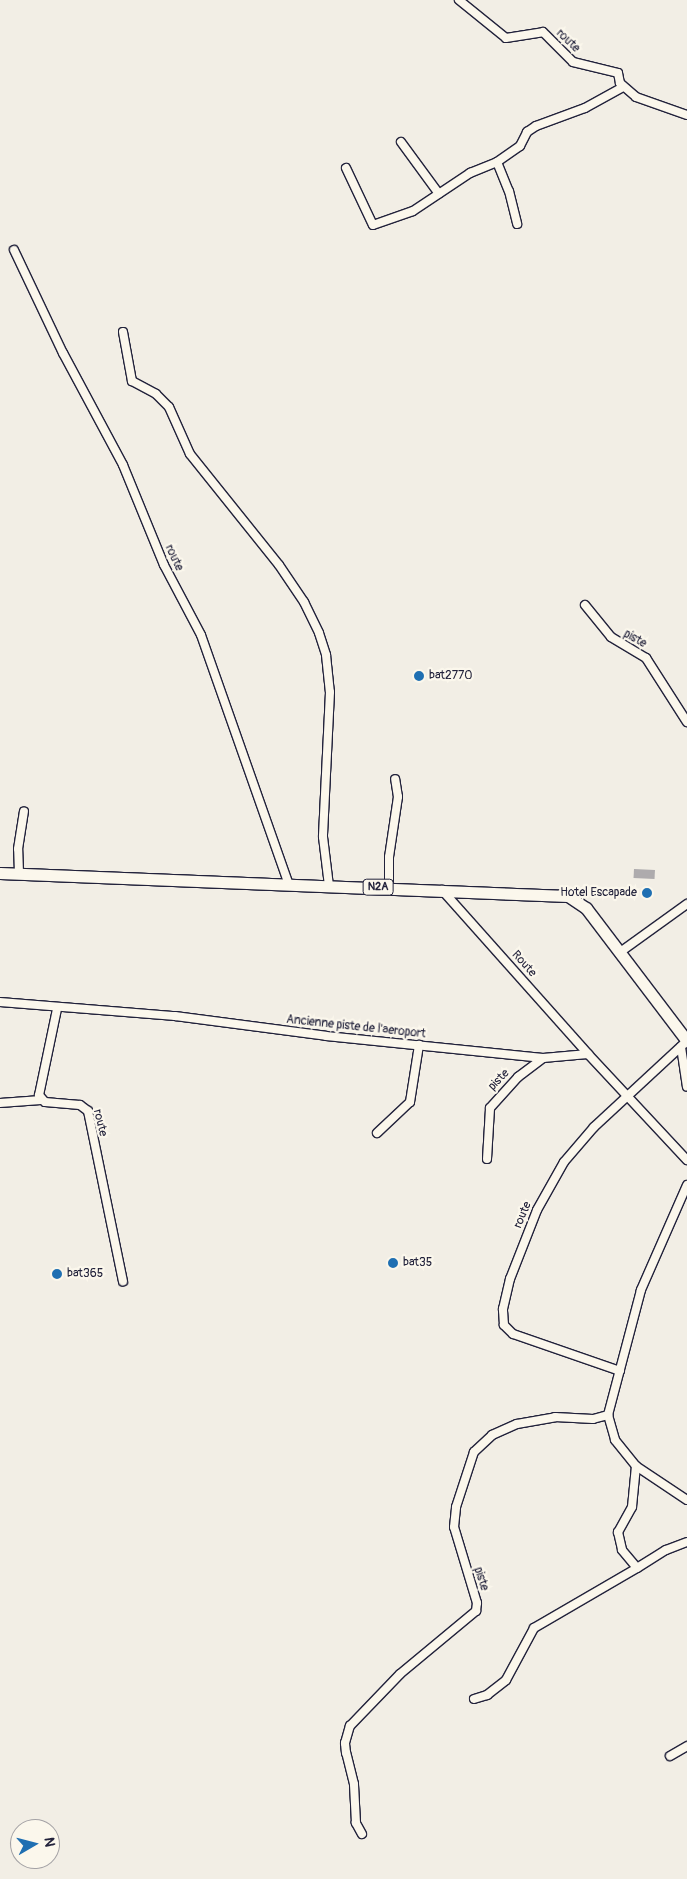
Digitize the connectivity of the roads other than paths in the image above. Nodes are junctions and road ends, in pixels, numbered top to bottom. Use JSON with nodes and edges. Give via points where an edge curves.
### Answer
{"nodes":[{"id":1,"x":459,"y":0,"type":"edge"},
{"id":2,"x":623,"y":87,"type":"junction"},
{"id":3,"x":687,"y":115,"type":"edge"},
{"id":4,"x":401,"y":142,"type":"dead end"},
{"id":5,"x":497,"y":162,"type":"junction"},
{"id":6,"x":346,"y":168,"type":"dead end"},
{"id":7,"x":439,"y":194,"type":"junction"},
{"id":8,"x":517,"y":224,"type":"dead end"},
{"id":9,"x":14,"y":250,"type":"dead end"},
{"id":10,"x":123,"y":332,"type":"dead end"},
{"id":11,"x":585,"y":605,"type":"dead end"},
{"id":12,"x":687,"y":722,"type":"edge"},
{"id":13,"x":395,"y":779,"type":"dead end"},
{"id":14,"x":24,"y":811,"type":"dead end"},
{"id":15,"x":0,"y":873,"type":"edge"},
{"id":16,"x":18,"y":873,"type":"junction"},
{"id":17,"x":290,"y":885,"type":"junction"},
{"id":18,"x":329,"y":886,"type":"junction"},
{"id":19,"x":389,"y":887,"type":"junction"},
{"id":20,"x":442,"y":890,"type":"junction"},
{"id":21,"x":687,"y":904,"type":"edge"},
{"id":22,"x":619,"y":953,"type":"junction"},
{"id":23,"x":0,"y":1002,"type":"edge"},
{"id":24,"x":57,"y":1009,"type":"junction"},
{"id":25,"x":685,"y":1043,"type":"edge"},
{"id":26,"x":419,"y":1045,"type":"junction"},
{"id":27,"x":588,"y":1054,"type":"junction"},
{"id":28,"x":543,"y":1058,"type":"junction"},
{"id":29,"x":687,"y":1087,"type":"edge"},
{"id":30,"x":629,"y":1095,"type":"junction"},
{"id":31,"x":41,"y":1100,"type":"junction"},
{"id":32,"x":0,"y":1103,"type":"edge"},
{"id":33,"x":377,"y":1133,"type":"dead end"},
{"id":34,"x":487,"y":1159,"type":"dead end"},
{"id":35,"x":687,"y":1160,"type":"edge"},
{"id":36,"x":687,"y":1185,"type":"edge"},
{"id":37,"x":123,"y":1281,"type":"dead end"},
{"id":38,"x":620,"y":1371,"type":"junction"},
{"id":39,"x":608,"y":1415,"type":"junction"},
{"id":40,"x":636,"y":1466,"type":"junction"},
{"id":41,"x":687,"y":1500,"type":"edge"},
{"id":42,"x":687,"y":1542,"type":"edge"},
{"id":43,"x":637,"y":1568,"type":"junction"},
{"id":44,"x":474,"y":1699,"type":"dead end"},
{"id":45,"x":687,"y":1746,"type":"edge"},
{"id":46,"x":670,"y":1756,"type":"dead end"},
{"id":47,"x":362,"y":1834,"type":"dead end"}],
"edges":[{"from":1,"to":2,"type":"street","name":"route","via":[[506,38],[543,32],[572,62],[618,73]]},
{"from":2,"to":3,"type":"street","name":"route","via":[[636,97]]},
{"from":2,"to":5,"type":"street","via":[[585,108],[536,126],[527,132],[520,146]]},
{"from":4,"to":7,"type":"street"},
{"from":5,"to":7,"type":"street","via":[[470,173]]},
{"from":5,"to":8,"type":"street","via":[[509,191]]},
{"from":6,"to":7,"type":"street","via":[[373,225],[413,211]]},
{"from":9,"to":17,"type":"street","name":"route","via":[[63,353],[123,465],[164,565],[201,635]]},
{"from":10,"to":18,"type":"street","via":[[132,381],[156,394],[169,407],[190,454],[279,565],[304,602],[319,633],[326,655],[330,692],[323,837]]},
{"from":11,"to":12,"type":"street","name":"piste","via":[[611,637],[646,658]]},
{"from":13,"to":19,"type":"street","via":[[398,797],[389,857]]},
{"from":14,"to":16,"type":"street"},
{"from":15,"to":16,"type":"highway","number":"N2A"},
{"from":16,"to":17,"type":"highway","number":"N2A"},
{"from":17,"to":18,"type":"highway","number":"N2A"},
{"from":18,"to":19,"type":"highway","number":"N2A"},
{"from":19,"to":20,"type":"highway","number":"N2A"},
{"from":20,"to":22,"type":"highway","number":"N2A","via":[[568,896],[586,908]]},
{"from":20,"to":27,"type":"street","name":"Route"},
{"from":21,"to":22,"type":"street"},
{"from":22,"to":25,"type":"highway","number":"N2A"},
{"from":23,"to":24,"type":"street","name":"Ancienne piste de l'aeroport"},
{"from":24,"to":26,"type":"street","name":"Ancienne piste de l'aeroport","via":[[176,1016]]},
{"from":24,"to":31,"type":"street","via":[[40,1089]]},
{"from":25,"to":29,"type":"street"},
{"from":25,"to":30,"type":"street","name":"route"},
{"from":26,"to":28,"type":"street","name":"Ancienne piste de l'aeroport"},
{"from":26,"to":33,"type":"street","via":[[410,1102]]},
{"from":27,"to":28,"type":"street","name":"Ancienne piste de l'aeroport"},
{"from":27,"to":30,"type":"street"},
{"from":28,"to":34,"type":"street","name":"piste","via":[[518,1077],[490,1108]]},
{"from":30,"to":35,"type":"street"},
{"from":30,"to":38,"type":"street","name":"route","via":[[578,1144],[548,1189],[510,1279],[503,1317],[504,1325],[513,1334]]},
{"from":31,"to":32,"type":"street","name":"route"},
{"from":31,"to":37,"type":"street","name":"route","via":[[80,1105],[88,1112]]},
{"from":36,"to":38,"type":"street","via":[[641,1290]]},
{"from":38,"to":39,"type":"street"},
{"from":39,"to":40,"type":"street","via":[[615,1440]]},
{"from":39,"to":47,"type":"street","name":"piste","via":[[593,1419],[555,1417],[517,1424],[492,1435],[474,1452],[456,1508],[454,1527],[476,1611],[400,1674],[350,1726],[346,1753],[355,1793],[356,1823]]},
{"from":40,"to":41,"type":"street"},
{"from":40,"to":43,"type":"street","via":[[632,1507],[618,1537],[622,1550]]},
{"from":42,"to":43,"type":"street","via":[[666,1550]]},
{"from":43,"to":44,"type":"street","via":[[532,1631],[511,1673],[493,1691]]},
{"from":45,"to":46,"type":"street"}]}
